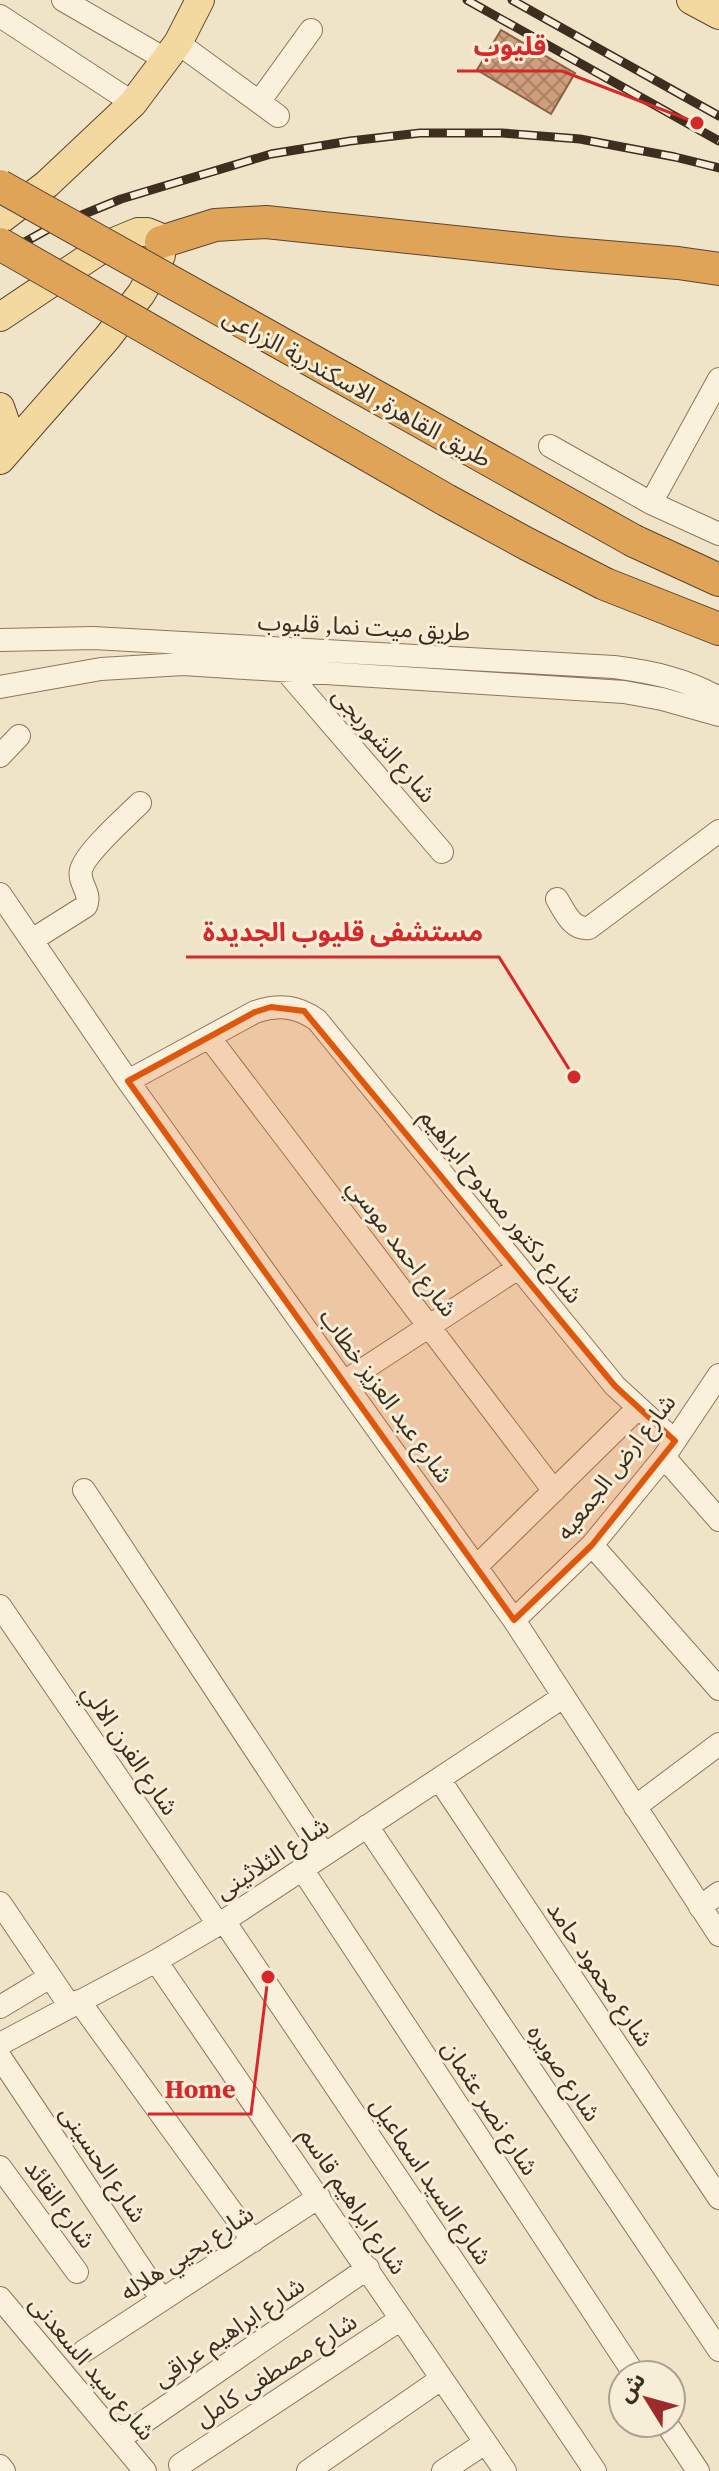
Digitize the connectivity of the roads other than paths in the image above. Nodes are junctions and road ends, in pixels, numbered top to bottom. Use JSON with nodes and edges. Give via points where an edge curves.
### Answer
{"nodes":[{"id":1,"x":63,"y":0,"type":"edge"},
{"id":2,"x":200,"y":0,"type":"edge"},
{"id":3,"x":691,"y":0,"type":"edge"},
{"id":4,"x":719,"y":15,"type":"edge"},
{"id":5,"x":0,"y":16,"type":"edge"},
{"id":6,"x":311,"y":30,"type":"dead end"},
{"id":7,"x":171,"y":51,"type":"junction"},
{"id":8,"x":259,"y":102,"type":"junction"},
{"id":9,"x":133,"y":103,"type":"junction"},
{"id":10,"x":278,"y":116,"type":"dead end"},
{"id":11,"x":0,"y":186,"type":"edge"},
{"id":12,"x":0,"y":220,"type":"edge"},
{"id":13,"x":161,"y":242,"type":"junction"},
{"id":14,"x":0,"y":244,"type":"edge"},
{"id":15,"x":719,"y":269,"type":"edge"},
{"id":16,"x":0,"y":317,"type":"edge"},
{"id":17,"x":719,"y":379,"type":"edge"},
{"id":18,"x":0,"y":407,"type":"edge"},
{"id":19,"x":550,"y":446,"type":"dead end"},
{"id":20,"x":3,"y":456,"type":"edge"},
{"id":21,"x":651,"y":503,"type":"junction"},
{"id":22,"x":719,"y":534,"type":"edge"},
{"id":23,"x":719,"y":580,"type":"edge"},
{"id":24,"x":719,"y":629,"type":"edge"},
{"id":25,"x":0,"y":640,"type":"edge"},
{"id":26,"x":286,"y":671,"type":"junction"},
{"id":27,"x":0,"y":687,"type":"edge"},
{"id":28,"x":719,"y":698,"type":"edge"},
{"id":29,"x":719,"y":715,"type":"edge"},
{"id":30,"x":140,"y":803,"type":"dead end"},
{"id":31,"x":719,"y":831,"type":"edge"},
{"id":32,"x":442,"y":852,"type":"dead end"},
{"id":33,"x":0,"y":894,"type":"edge"},
{"id":34,"x":557,"y":899,"type":"dead end"},
{"id":35,"x":32,"y":940,"type":"junction"},
{"id":36,"x":209,"y":1037,"type":"junction"},
{"id":37,"x":128,"y":1081,"type":"junction"},
{"id":38,"x":518,"y":1268,"type":"junction"},
{"id":39,"x":429,"y":1327,"type":"junction"},
{"id":40,"x":719,"y":1375,"type":"edge"},
{"id":41,"x":344,"y":1382,"type":"junction"},
{"id":42,"x":638,"y":1408,"type":"junction"},
{"id":43,"x":669,"y":1449,"type":"junction"},
{"id":44,"x":84,"y":1490,"type":"dead end"},
{"id":45,"x":554,"y":1491,"type":"junction"},
{"id":46,"x":719,"y":1520,"type":"edge"},
{"id":47,"x":592,"y":1545,"type":"junction"},
{"id":48,"x":477,"y":1566,"type":"junction"},
{"id":49,"x":0,"y":1606,"type":"edge"},
{"id":50,"x":514,"y":1620,"type":"junction"},
{"id":51,"x":719,"y":1689,"type":"edge"},
{"id":52,"x":563,"y":1697,"type":"junction"},
{"id":53,"x":719,"y":1744,"type":"edge"},
{"id":54,"x":439,"y":1779,"type":"junction"},
{"id":55,"x":635,"y":1807,"type":"junction"},
{"id":56,"x":367,"y":1826,"type":"junction"},
{"id":57,"x":324,"y":1854,"type":"junction"},
{"id":58,"x":302,"y":1869,"type":"junction"},
{"id":59,"x":719,"y":1893,"type":"edge"},
{"id":60,"x":0,"y":1903,"type":"edge"},
{"id":61,"x":700,"y":1907,"type":"junction"},
{"id":62,"x":221,"y":1922,"type":"junction"},
{"id":63,"x":719,"y":1935,"type":"edge"},
{"id":64,"x":156,"y":1961,"type":"junction"},
{"id":65,"x":50,"y":1977,"type":"junction"},
{"id":66,"x":75,"y":2003,"type":"junction"},
{"id":67,"x":0,"y":2007,"type":"edge"},
{"id":68,"x":0,"y":2044,"type":"edge"},
{"id":69,"x":0,"y":2057,"type":"edge"},
{"id":70,"x":0,"y":2167,"type":"edge"},
{"id":71,"x":319,"y":2197,"type":"junction"},
{"id":72,"x":719,"y":2198,"type":"edge"},
{"id":73,"x":253,"y":2241,"type":"junction"},
{"id":74,"x":368,"y":2268,"type":"junction"},
{"id":75,"x":77,"y":2272,"type":"dead end"},
{"id":76,"x":0,"y":2298,"type":"edge"},
{"id":77,"x":162,"y":2300,"type":"junction"},
{"id":78,"x":401,"y":2319,"type":"junction"},
{"id":79,"x":719,"y":2350,"type":"edge"},
{"id":80,"x":84,"y":2351,"type":"dead end"},
{"id":81,"x":624,"y":2359,"type":"edge"},
{"id":82,"x":441,"y":2379,"type":"junction"},
{"id":83,"x":119,"y":2439,"type":"junction"},
{"id":84,"x":677,"y":2439,"type":"edge"},
{"id":85,"x":485,"y":2443,"type":"junction"},
{"id":86,"x":180,"y":2465,"type":"dead end"},
{"id":87,"x":0,"y":2466,"type":"edge"},
{"id":88,"x":4,"y":2471,"type":"edge"},
{"id":89,"x":145,"y":2471,"type":"edge"},
{"id":90,"x":308,"y":2471,"type":"edge"},
{"id":91,"x":443,"y":2471,"type":"edge"},
{"id":92,"x":505,"y":2471,"type":"edge"},
{"id":93,"x":595,"y":2471,"type":"edge"},
{"id":94,"x":698,"y":2471,"type":"edge"}],
"edges":[{"from":1,"to":7,"type":"street"},
{"from":2,"to":7,"type":"main road"},
{"from":3,"to":4,"type":"main road"},
{"from":5,"to":9,"type":"street"},
{"from":6,"to":8,"type":"street"},
{"from":7,"to":8,"type":"street"},
{"from":7,"to":9,"type":"main road"},
{"from":8,"to":10,"type":"street"},
{"from":9,"to":12,"type":"main road","via":[[47,184]]},
{"from":11,"to":23,"type":"highway","name":"طريق القاهرة, الاسكندرية الزراعى","bridge":true,"via":[[634,541]]},
{"from":13,"to":15,"type":"highway","via":[[215,225],[266,222]]},
{"from":13,"to":16,"type":"main road","via":[[138,232],[109,244]]},
{"from":13,"to":20,"type":"main road","via":[[156,268],[141,294]]},
{"from":14,"to":24,"type":"highway","name":"طريق القاهرة, الاسكندرية الزراعى","bridge":true,"via":[[527,544],[605,584]]},
{"from":17,"to":21,"type":"street"},
{"from":18,"to":20,"type":"main road","via":[[8,430]]},
{"from":19,"to":21,"type":"street"},
{"from":21,"to":22,"type":"street"},
{"from":25,"to":28,"type":"street","name":"طريق ميت نما, قليوب","via":[[93,638],[614,667],[657,673]]},
{"from":26,"to":27,"type":"street","name":"طريق ميت نما, قليوب","via":[[183,664],[101,669]]},
{"from":26,"to":29,"type":"street","name":"طريق ميت نما, قليوب","via":[[624,692]]},
{"from":26,"to":32,"type":"street","name":"شارع الشوربجى"},
{"from":30,"to":35,"type":"street","via":[[84,864],[86,906]]},
{"from":31,"to":34,"type":"street","via":[[589,928],[575,925]]},
{"from":33,"to":35,"type":"street","name":"شارع عبد العزيز خطاب"},
{"from":35,"to":37,"type":"street","name":"شارع عبد العزيز خطاب"},
{"from":36,"to":37,"type":"street"},
{"from":36,"to":38,"type":"street","name":"شارع دكتور ممدوح ابراهيم","via":[[271,1007],[288,1006],[317,1020]]},
{"from":36,"to":39,"type":"street","name":"شارع احمد موسي"},
{"from":37,"to":41,"type":"street","name":"شارع عبد العزيز خطاب"},
{"from":38,"to":39,"type":"street"},
{"from":38,"to":42,"type":"street","name":"شارع دكتور ممدوح ابراهيم"},
{"from":39,"to":41,"type":"street"},
{"from":39,"to":45,"type":"street","name":"شارع احمد موسي"},
{"from":40,"to":43,"type":"street","name":"شارع ارض الجمعيه"},
{"from":41,"to":48,"type":"street","name":"شارع عبد العزيز خطاب"},
{"from":42,"to":43,"type":"street","name":"شارع دكتور ممدوح ابراهيم"},
{"from":42,"to":45,"type":"street"},
{"from":43,"to":46,"type":"street","name":"شارع دكتور ممدوح ابراهيم"},
{"from":43,"to":47,"type":"street","name":"شارع ارض الجمعيه"},
{"from":44,"to":57,"type":"street"},
{"from":45,"to":48,"type":"street"},
{"from":47,"to":50,"type":"street","name":"شارع ارض الجمعيه"},
{"from":47,"to":51,"type":"street"},
{"from":48,"to":50,"type":"street","name":"شارع عبد العزيز خطاب"},
{"from":49,"to":62,"type":"street","name":"شارع الفرن الالي"},
{"from":50,"to":52,"type":"street","name":"شارع عبد العزيز خطاب"},
{"from":52,"to":54,"type":"street","name":"شارع الثلاثينى"},
{"from":52,"to":55,"type":"street","name":"شارع عبد العزيز خطاب"},
{"from":53,"to":55,"type":"street"},
{"from":54,"to":56,"type":"street","name":"شارع الثلاثينى"},
{"from":54,"to":72,"type":"street","name":"شارع محمود حامد"},
{"from":55,"to":61,"type":"street","name":"شارع عبد العزيز خطاب"},
{"from":56,"to":57,"type":"street","name":"شارع الثلاثينى"},
{"from":56,"to":79,"type":"street","name":"شارع صويره"},
{"from":57,"to":58,"type":"street","name":"شارع الثلاثينى"},
{"from":58,"to":62,"type":"street","name":"شارع الثلاثينى"},
{"from":58,"to":81,"type":"street","name":"شارع نصر عثمان"},
{"from":59,"to":61,"type":"street"},
{"from":60,"to":65,"type":"street"},
{"from":61,"to":63,"type":"street","name":"شارع عبد العزيز خطاب"},
{"from":62,"to":64,"type":"street","name":"شارع الثلاثينى"},
{"from":62,"to":93,"type":"street","name":"شارع السيد اسماعيل"},
{"from":64,"to":66,"type":"street","name":"شارع الثلاثينى"},
{"from":64,"to":71,"type":"street","name":"شارع ابراهيم قاسم"},
{"from":65,"to":66,"type":"street"},
{"from":65,"to":67,"type":"street"},
{"from":66,"to":68,"type":"street","name":"شارع الثلاثينى"},
{"from":66,"to":73,"type":"street"},
{"from":69,"to":77,"type":"street","name":"شارع الحسينى"},
{"from":70,"to":75,"type":"street","name":"شارع القائد"},
{"from":71,"to":73,"type":"street","name":"شارع يحيي هلاله"},
{"from":71,"to":74,"type":"street","name":"شارع ابراهيم قاسم"},
{"from":73,"to":77,"type":"street","name":"شارع يحيي هلاله"},
{"from":74,"to":78,"type":"street","name":"شارع ابراهيم قاسم"},
{"from":74,"to":83,"type":"street","name":"شارع ابراهيم عراقى"},
{"from":76,"to":83,"type":"street","name":"شارع سيد السعدنى"},
{"from":77,"to":80,"type":"street","name":"شارع يحيي هلاله"},
{"from":78,"to":82,"type":"street","name":"شارع ابراهيم قاسم"},
{"from":78,"to":86,"type":"street","name":"شارع مصطفى كامل"},
{"from":82,"to":85,"type":"street","name":"شارع ابراهيم قاسم"},
{"from":82,"to":90,"type":"street"},
{"from":83,"to":89,"type":"street","name":"شارع سيد السعدنى"},
{"from":84,"to":94,"type":"street"},
{"from":85,"to":91,"type":"street"},
{"from":85,"to":92,"type":"street","name":"شارع ابراهيم قاسم"},
{"from":87,"to":88,"type":"street"}]}
